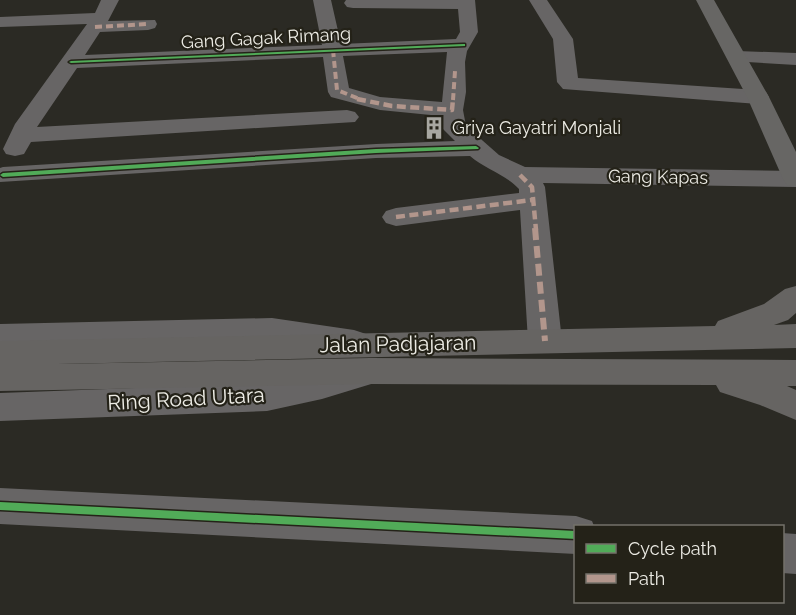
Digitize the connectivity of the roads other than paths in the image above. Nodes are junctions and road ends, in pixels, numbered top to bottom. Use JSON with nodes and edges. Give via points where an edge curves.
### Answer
{"nodes":[{"id":1,"x":322,"y":0,"type":"edge"},
{"id":2,"x":538,"y":0,"type":"edge"},
{"id":3,"x":705,"y":0,"type":"edge"},
{"id":4,"x":466,"y":2,"type":"edge"},
{"id":5,"x":353,"y":3,"type":"dead end"},
{"id":6,"x":98,"y":16,"type":"edge"},
{"id":7,"x":0,"y":22,"type":"edge"},
{"id":8,"x":148,"y":24,"type":"dead end"},
{"id":9,"x":463,"y":45,"type":"junction"},
{"id":10,"x":333,"y":50,"type":"junction"},
{"id":11,"x":737,"y":57,"type":"junction"},
{"id":12,"x":796,"y":58,"type":"edge"},
{"id":13,"x":71,"y":62,"type":"junction"},
{"id":14,"x":758,"y":97,"type":"junction"},
{"id":15,"x":452,"y":110,"type":"junction"},
{"id":16,"x":347,"y":117,"type":"dead end"},
{"id":17,"x":16,"y":127,"type":"edge"},
{"id":18,"x":476,"y":148,"type":"junction"},
{"id":19,"x":2,"y":177,"type":"edge"},
{"id":20,"x":796,"y":179,"type":"edge"},
{"id":21,"x":526,"y":188,"type":"junction"},
{"id":22,"x":396,"y":217,"type":"dead end"},
{"id":23,"x":796,"y":296,"type":"edge"},
{"id":24,"x":0,"y":336,"type":"edge"},
{"id":25,"x":796,"y":336,"type":"edge"},
{"id":26,"x":690,"y":338,"type":"junction"},
{"id":27,"x":544,"y":341,"type":"junction"},
{"id":28,"x":0,"y":353,"type":"edge"},
{"id":29,"x":370,"y":358,"type":"junction"},
{"id":30,"x":701,"y":372,"type":"junction"},
{"id":31,"x":796,"y":373,"type":"edge"},
{"id":32,"x":0,"y":378,"type":"edge"},
{"id":33,"x":796,"y":406,"type":"edge"},
{"id":34,"x":0,"y":407,"type":"edge"},
{"id":35,"x":0,"y":506,"type":"edge"},
{"id":36,"x":574,"y":536,"type":"edge"}],
"edges":[{"from":1,"to":10,"type":"street"},
{"from":2,"to":14,"type":"street","via":[[563,39],[571,84]]},
{"from":3,"to":11,"type":"main road"},
{"from":4,"to":5,"type":"street"},
{"from":4,"to":9,"type":"street","via":[[469,32]]},
{"from":6,"to":7,"type":"street"},
{"from":6,"to":8,"type":"street"},
{"from":6,"to":13,"type":"street"},
{"from":9,"to":10,"type":"street","name":"Gang Gagak Rimang"},
{"from":9,"to":15,"type":"street","via":[[455,62]]},
{"from":10,"to":13,"type":"street","name":"Gang Gagak Rimang"},
{"from":10,"to":15,"type":"street","via":[[337,90],[346,95]]},
{"from":11,"to":12,"type":"street"},
{"from":11,"to":14,"type":"main road"},
{"from":13,"to":17,"type":"street"},
{"from":14,"to":20,"type":"main road"},
{"from":15,"to":18,"type":"street","via":[[454,128]]},
{"from":16,"to":17,"type":"street"},
{"from":17,"to":19,"type":"street"},
{"from":18,"to":19,"type":"street","via":[[376,151]]},
{"from":18,"to":21,"type":"street"},
{"from":20,"to":21,"type":"street","name":"Gang Kapas"},
{"from":21,"to":22,"type":"street","name":"Gang Kapas"},
{"from":21,"to":27,"type":"street"},
{"from":23,"to":26,"type":"highway","via":[[776,312]]},
{"from":24,"to":29,"type":"street","via":[[272,328]]},
{"from":25,"to":26,"type":"highway","name":"Jalan Padjajaran"},
{"from":26,"to":27,"type":"highway","name":"Jalan Padjajaran"},
{"from":27,"to":29,"type":"highway","name":"Jalan Padjajaran"},
{"from":28,"to":29,"type":"highway","name":"Jalan Padjajaran"},
{"from":29,"to":30,"type":"highway","name":"Jalan Padjajaran"},
{"from":29,"to":32,"type":"highway","name":"Jalan Padjajaran"},
{"from":29,"to":34,"type":"street","name":"Ring Road Utara","via":[[322,386],[267,397]]},
{"from":30,"to":31,"type":"highway","name":"Jalan Padjajaran"},
{"from":30,"to":33,"type":"highway"},
{"from":35,"to":36,"type":"street"}]}
